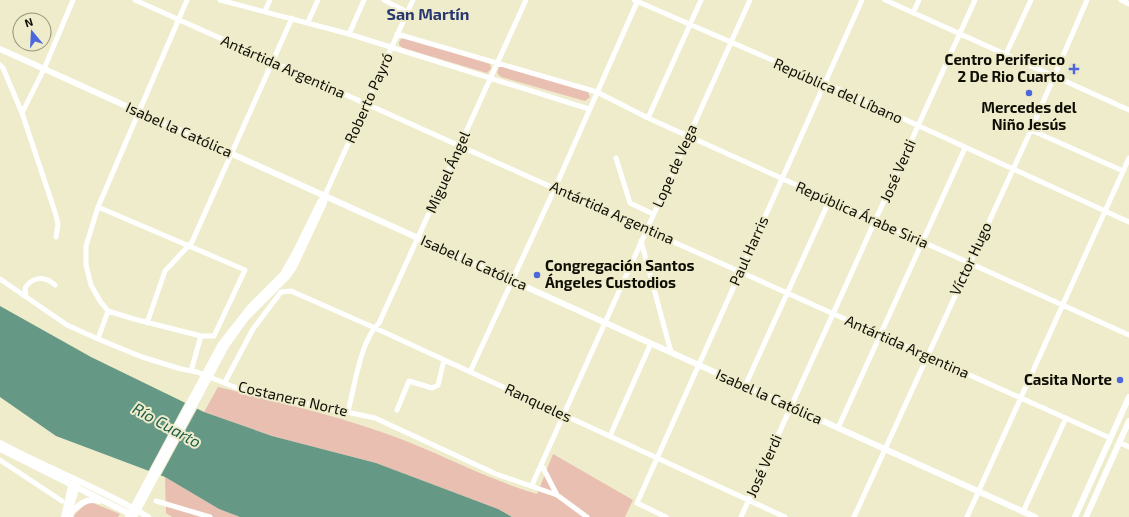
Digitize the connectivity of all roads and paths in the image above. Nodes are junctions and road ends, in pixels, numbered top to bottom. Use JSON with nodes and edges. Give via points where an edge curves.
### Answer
{"nodes":[{"id":1,"x":73,"y":0,"type":"edge"},
{"id":2,"x":135,"y":0,"type":"edge"},
{"id":3,"x":187,"y":0,"type":"edge"},
{"id":4,"x":223,"y":0,"type":"edge"},
{"id":5,"x":270,"y":0,"type":"edge"},
{"id":6,"x":318,"y":0,"type":"edge"},
{"id":7,"x":364,"y":0,"type":"edge"},
{"id":8,"x":384,"y":0,"type":"edge"},
{"id":9,"x":413,"y":0,"type":"edge"},
{"id":10,"x":526,"y":0,"type":"edge"},
{"id":11,"x":637,"y":0,"type":"edge"},
{"id":12,"x":701,"y":0,"type":"edge"},
{"id":13,"x":750,"y":0,"type":"edge"},
{"id":14,"x":862,"y":0,"type":"edge"},
{"id":15,"x":885,"y":0,"type":"edge"},
{"id":16,"x":919,"y":0,"type":"edge"},
{"id":17,"x":975,"y":0,"type":"edge"},
{"id":18,"x":1031,"y":0,"type":"edge"},
{"id":19,"x":1087,"y":0,"type":"edge"},
{"id":20,"x":1121,"y":0,"type":"edge"},
{"id":21,"x":1129,"y":4,"type":"edge"},
{"id":22,"x":265,"y":11,"type":"junction"},
{"id":23,"x":407,"y":12,"type":"junction"},
{"id":24,"x":913,"y":13,"type":"junction"},
{"id":25,"x":292,"y":18,"type":"junction"},
{"id":26,"x":178,"y":20,"type":"junction"},
{"id":27,"x":308,"y":22,"type":"junction"},
{"id":28,"x":690,"y":25,"type":"junction"},
{"id":29,"x":349,"y":34,"type":"junction"},
{"id":30,"x":397,"y":34,"type":"junction"},
{"id":31,"x":960,"y":34,"type":"junction"},
{"id":32,"x":731,"y":44,"type":"junction"},
{"id":33,"x":392,"y":46,"type":"junction"},
{"id":34,"x":0,"y":49,"type":"edge"},
{"id":35,"x":1006,"y":54,"type":"junction"},
{"id":36,"x":272,"y":62,"type":"junction"},
{"id":37,"x":497,"y":63,"type":"junction"},
{"id":38,"x":0,"y":65,"type":"edge"},
{"id":39,"x":44,"y":69,"type":"junction"},
{"id":40,"x":1054,"y":76,"type":"junction"},
{"id":41,"x":490,"y":79,"type":"junction"},
{"id":42,"x":825,"y":83,"type":"junction"},
{"id":43,"x":597,"y":92,"type":"junction"},
{"id":44,"x":367,"y":103,"type":"junction"},
{"id":45,"x":589,"y":109,"type":"junction"},
{"id":46,"x":1129,"y":110,"type":"edge"},
{"id":47,"x":138,"y":111,"type":"junction"},
{"id":48,"x":22,"y":113,"type":"junction"},
{"id":49,"x":648,"y":118,"type":"junction"},
{"id":50,"x":918,"y":127,"type":"junction"},
{"id":51,"x":1031,"y":130,"type":"junction"},
{"id":52,"x":689,"y":136,"type":"junction"},
{"id":53,"x":460,"y":145,"type":"junction"},
{"id":54,"x":965,"y":148,"type":"junction"},
{"id":55,"x":231,"y":153,"type":"junction"},
{"id":56,"x":616,"y":158,"type":"dead end"},
{"id":57,"x":1129,"y":158,"type":"edge"},
{"id":58,"x":1012,"y":169,"type":"junction"},
{"id":59,"x":1123,"y":171,"type":"junction"},
{"id":60,"x":782,"y":178,"type":"junction"},
{"id":61,"x":555,"y":188,"type":"junction"},
{"id":62,"x":325,"y":196,"type":"junction"},
{"id":63,"x":830,"y":199,"type":"junction"},
{"id":64,"x":98,"y":207,"type":"junction"},
{"id":65,"x":1106,"y":211,"type":"junction"},
{"id":66,"x":653,"y":214,"type":"junction"},
{"id":67,"x":876,"y":220,"type":"junction"},
{"id":68,"x":1129,"y":222,"type":"edge"},
{"id":69,"x":646,"y":229,"type":"junction"},
{"id":70,"x":56,"y":237,"type":"dead end"},
{"id":71,"x":418,"y":238,"type":"junction"},
{"id":72,"x":641,"y":241,"type":"junction"},
{"id":73,"x":922,"y":242,"type":"junction"},
{"id":74,"x":189,"y":247,"type":"junction"},
{"id":75,"x":970,"y":263,"type":"junction"},
{"id":76,"x":740,"y":271,"type":"junction"},
{"id":77,"x":0,"y":279,"type":"edge"},
{"id":78,"x":512,"y":280,"type":"junction"},
{"id":79,"x":55,"y":285,"type":"dead end"},
{"id":80,"x":787,"y":292,"type":"junction"},
{"id":81,"x":26,"y":297,"type":"junction"},
{"id":82,"x":1063,"y":305,"type":"junction"},
{"id":83,"x":108,"y":311,"type":"junction"},
{"id":84,"x":834,"y":313,"type":"junction"},
{"id":85,"x":604,"y":322,"type":"junction"},
{"id":86,"x":147,"y":323,"type":"junction"},
{"id":87,"x":375,"y":328,"type":"junction"},
{"id":88,"x":880,"y":334,"type":"junction"},
{"id":89,"x":1129,"y":335,"type":"edge"},
{"id":90,"x":201,"y":336,"type":"junction"},
{"id":91,"x":98,"y":339,"type":"junction"},
{"id":92,"x":651,"y":343,"type":"junction"},
{"id":93,"x":223,"y":345,"type":"junction"},
{"id":94,"x":670,"y":352,"type":"junction"},
{"id":95,"x":927,"y":355,"type":"junction"},
{"id":96,"x":444,"y":360,"type":"junction"},
{"id":97,"x":698,"y":365,"type":"junction"},
{"id":98,"x":191,"y":371,"type":"junction"},
{"id":99,"x":470,"y":372,"type":"junction"},
{"id":100,"x":225,"y":382,"type":"junction"},
{"id":101,"x":745,"y":386,"type":"junction"},
{"id":102,"x":1129,"y":396,"type":"edge"},
{"id":103,"x":1020,"y":398,"type":"junction"},
{"id":104,"x":791,"y":407,"type":"junction"},
{"id":105,"x":397,"y":410,"type":"dead end"},
{"id":106,"x":348,"y":411,"type":"junction"},
{"id":107,"x":564,"y":415,"type":"junction"},
{"id":108,"x":1066,"y":418,"type":"junction"},
{"id":109,"x":1129,"y":420,"type":"edge"},
{"id":110,"x":838,"y":428,"type":"junction"},
{"id":111,"x":610,"y":436,"type":"junction"},
{"id":112,"x":1110,"y":438,"type":"junction"},
{"id":113,"x":1119,"y":442,"type":"junction"},
{"id":114,"x":0,"y":443,"type":"edge"},
{"id":115,"x":1129,"y":447,"type":"edge"},
{"id":116,"x":0,"y":449,"type":"edge"},
{"id":117,"x":885,"y":449,"type":"junction"},
{"id":118,"x":656,"y":458,"type":"junction"},
{"id":119,"x":0,"y":460,"type":"edge"},
{"id":120,"x":542,"y":464,"type":"junction"},
{"id":121,"x":76,"y":481,"type":"junction"},
{"id":122,"x":532,"y":485,"type":"junction"},
{"id":123,"x":71,"y":486,"type":"junction"},
{"id":124,"x":78,"y":488,"type":"junction"},
{"id":125,"x":979,"y":492,"type":"junction"},
{"id":126,"x":557,"y":495,"type":"junction"},
{"id":127,"x":62,"y":501,"type":"dead end"},
{"id":128,"x":156,"y":501,"type":"dead end"},
{"id":129,"x":748,"y":501,"type":"junction"},
{"id":130,"x":119,"y":508,"type":"junction"},
{"id":131,"x":1023,"y":512,"type":"junction"},
{"id":132,"x":68,"y":516,"type":"edge"},
{"id":133,"x":128,"y":517,"type":"edge"},
{"id":134,"x":134,"y":517,"type":"edge"},
{"id":135,"x":148,"y":517,"type":"edge"},
{"id":136,"x":210,"y":517,"type":"edge"},
{"id":137,"x":587,"y":517,"type":"edge"},
{"id":138,"x":666,"y":517,"type":"edge"},
{"id":139,"x":741,"y":517,"type":"edge"},
{"id":140,"x":785,"y":517,"type":"edge"},
{"id":141,"x":854,"y":517,"type":"edge"},
{"id":142,"x":967,"y":517,"type":"edge"},
{"id":143,"x":1035,"y":517,"type":"edge"},
{"id":144,"x":1075,"y":517,"type":"edge"},
{"id":145,"x":1086,"y":517,"type":"edge"}],
"edges":[{"from":1,"to":39,"type":"street"},
{"from":2,"to":26,"type":"street","name":"Antártida Argentina"},
{"from":3,"to":26,"type":"street"},
{"from":4,"to":22,"type":"street"},
{"from":5,"to":22,"type":"street"},
{"from":6,"to":27,"type":"street"},
{"from":7,"to":29,"type":"street"},
{"from":8,"to":23,"type":"street"},
{"from":9,"to":23,"type":"street","name":"Roberto Payró"},
{"from":10,"to":37,"type":"street","name":"Miguel Ángel"},
{"from":11,"to":28,"type":"street","name":"República del Líbano"},
{"from":11,"to":43,"type":"street"},
{"from":12,"to":28,"type":"street"},
{"from":13,"to":32,"type":"street","name":"Lope de Vega"},
{"from":14,"to":42,"type":"street","name":"Paul Harris"},
{"from":15,"to":24,"type":"street"},
{"from":16,"to":24,"type":"street"},
{"from":17,"to":31,"type":"street","name":"José Verdi"},
{"from":18,"to":35,"type":"street"},
{"from":19,"to":40,"type":"street","name":"Víctor Hugo"},
{"from":20,"to":21,"type":"street"},
{"from":22,"to":25,"type":"street"},
{"from":23,"to":30,"type":"street","name":"Roberto Payró"},
{"from":24,"to":31,"type":"street"},
{"from":25,"to":27,"type":"street"},
{"from":25,"to":36,"type":"street"},
{"from":26,"to":36,"type":"street","name":"Antártida Argentina"},
{"from":26,"to":47,"type":"street"},
{"from":27,"to":29,"type":"street"},
{"from":28,"to":32,"type":"street","name":"República del Líbano"},
{"from":28,"to":49,"type":"street"},
{"from":29,"to":33,"type":"street"},
{"from":30,"to":33,"type":"street","name":"Roberto Payró"},
{"from":30,"to":37,"type":"street","name":"República Árabe Siria"},
{"from":31,"to":35,"type":"street"},
{"from":31,"to":50,"type":"street","name":"José Verdi"},
{"from":32,"to":42,"type":"street","name":"República del Líbano"},
{"from":32,"to":52,"type":"street","name":"Lope de Vega"},
{"from":33,"to":41,"type":"street"},
{"from":33,"to":44,"type":"street","name":"Roberto Payró"},
{"from":34,"to":39,"type":"main road","name":"Isabel la Católica"},
{"from":35,"to":40,"type":"street"},
{"from":36,"to":44,"type":"street","name":"Antártida Argentina"},
{"from":36,"to":55,"type":"street"},
{"from":37,"to":41,"type":"street","name":"Miguel Ángel"},
{"from":37,"to":43,"type":"street","name":"República Árabe Siria"},
{"from":38,"to":48,"type":"street"},
{"from":39,"to":47,"type":"main road","name":"Isabel la Católica"},
{"from":39,"to":48,"type":"street"},
{"from":40,"to":46,"type":"street"},
{"from":40,"to":51,"type":"street","name":"Víctor Hugo"},
{"from":41,"to":45,"type":"street"},
{"from":41,"to":53,"type":"street","name":"Miguel Ángel"},
{"from":42,"to":50,"type":"street","name":"República del Líbano"},
{"from":42,"to":60,"type":"street","name":"Paul Harris"},
{"from":43,"to":45,"type":"street"},
{"from":43,"to":49,"type":"street","name":"República Árabe Siria"},
{"from":44,"to":53,"type":"street","name":"Antártida Argentina"},
{"from":44,"to":62,"type":"street","name":"Roberto Payró"},
{"from":45,"to":61,"type":"street"},
{"from":47,"to":55,"type":"main road","name":"Isabel la Católica"},
{"from":47,"to":64,"type":"street"},
{"from":48,"to":70,"type":"street","via":[[55,212],[58,224]]},
{"from":49,"to":52,"type":"street","name":"República Árabe Siria"},
{"from":50,"to":54,"type":"street","name":"República del Líbano"},
{"from":50,"to":67,"type":"street","name":"José Verdi"},
{"from":51,"to":58,"type":"street","name":"Víctor Hugo"},
{"from":51,"to":59,"type":"street"},
{"from":52,"to":60,"type":"street","name":"República Árabe Siria"},
{"from":52,"to":66,"type":"street","name":"Lope de Vega"},
{"from":53,"to":61,"type":"street","name":"Antártida Argentina"},
{"from":53,"to":71,"type":"street","name":"Miguel Ángel"},
{"from":54,"to":58,"type":"street","name":"República del Líbano"},
{"from":54,"to":73,"type":"street"},
{"from":55,"to":62,"type":"main road","name":"Isabel la Católica"},
{"from":55,"to":74,"type":"street"},
{"from":56,"to":66,"type":"street","via":[[630,203]]},
{"from":57,"to":59,"type":"street"},
{"from":58,"to":65,"type":"street","name":"República del Líbano"},
{"from":58,"to":75,"type":"street","name":"Víctor Hugo"},
{"from":59,"to":65,"type":"street"},
{"from":60,"to":63,"type":"street","name":"República Árabe Siria"},
{"from":60,"to":76,"type":"street","name":"Paul Harris"},
{"from":61,"to":69,"type":"street","name":"Antártida Argentina"},
{"from":61,"to":78,"type":"street"},
{"from":62,"to":71,"type":"main road","name":"Isabel la Católica"},
{"from":62,"to":93,"type":"main road","name":"Roberto Payró","via":[[283,274],[250,307]]},
{"from":63,"to":67,"type":"street","name":"República Árabe Siria"},
{"from":63,"to":80,"type":"street"},
{"from":64,"to":74,"type":"street"},
{"from":64,"to":83,"type":"street","via":[[86,246],[86,265],[91,285]]},
{"from":65,"to":68,"type":"street","name":"República del Líbano"},
{"from":65,"to":82,"type":"street"},
{"from":66,"to":69,"type":"street","name":"Lope de Vega"},
{"from":67,"to":73,"type":"street","name":"República Árabe Siria"},
{"from":67,"to":84,"type":"street","name":"José Verdi"},
{"from":69,"to":72,"type":"street","name":"Lope de Vega"},
{"from":69,"to":76,"type":"street","name":"Antártida Argentina"},
{"from":71,"to":78,"type":"main road","name":"Isabel la Católica"},
{"from":71,"to":87,"type":"street","name":"Miguel Ángel"},
{"from":72,"to":85,"type":"street","name":"Lope de Vega"},
{"from":72,"to":94,"type":"street"},
{"from":73,"to":75,"type":"street","name":"República Árabe Siria"},
{"from":73,"to":88,"type":"street"},
{"from":74,"to":86,"type":"street","via":[[178,255],[165,271]]},
{"from":74,"to":90,"type":"street","via":[[245,270],[217,333],[210,337]]},
{"from":75,"to":82,"type":"street","name":"República Árabe Siria"},
{"from":75,"to":95,"type":"street","name":"Víctor Hugo"},
{"from":76,"to":80,"type":"street","name":"Antártida Argentina"},
{"from":76,"to":97,"type":"street","name":"Paul Harris"},
{"from":77,"to":81,"type":"street","name":"Costanera Norte"},
{"from":78,"to":85,"type":"main road","name":"Isabel la Católica"},
{"from":78,"to":99,"type":"street"},
{"from":79,"to":81,"type":"street","via":[[43,278],[33,280],[25,288]]},
{"from":80,"to":84,"type":"street","name":"Antártida Argentina"},
{"from":80,"to":101,"type":"street"},
{"from":81,"to":91,"type":"street","name":"Costanera Norte","via":[[79,331]]},
{"from":82,"to":89,"type":"street","name":"República Árabe Siria"},
{"from":82,"to":103,"type":"street"},
{"from":83,"to":86,"type":"street"},
{"from":83,"to":91,"type":"street"},
{"from":84,"to":88,"type":"street","name":"Antártida Argentina"},
{"from":84,"to":104,"type":"street","name":"José Verdi"},
{"from":85,"to":92,"type":"main road","name":"Isabel la Católica"},
{"from":85,"to":107,"type":"street","name":"Lope de Vega"},
{"from":86,"to":90,"type":"street"},
{"from":87,"to":96,"type":"street","name":"Ranqueles"},
{"from":87,"to":100,"type":"street","name":"Ranqueles","via":[[291,291],[281,292],[253,329]]},
{"from":87,"to":106,"type":"street","name":"Miguel Ángel","via":[[361,360]]},
{"from":88,"to":95,"type":"street","name":"Antártida Argentina"},
{"from":88,"to":110,"type":"street"},
{"from":90,"to":98,"type":"street"},
{"from":91,"to":98,"type":"street","name":"Costanera Norte","via":[[142,357]]},
{"from":92,"to":94,"type":"main road","name":"Isabel la Católica"},
{"from":92,"to":111,"type":"street"},
{"from":93,"to":133,"type":"main road"},
{"from":93,"to":134,"type":"main road"},
{"from":94,"to":97,"type":"main road","name":"Isabel la Católica"},
{"from":95,"to":103,"type":"street","name":"Antártida Argentina"},
{"from":95,"to":117,"type":"street","name":"Víctor Hugo"},
{"from":96,"to":99,"type":"street","name":"Ranqueles"},
{"from":96,"to":105,"type":"street","via":[[438,385],[432,388],[409,381]]},
{"from":97,"to":101,"type":"main road","name":"Isabel la Católica"},
{"from":97,"to":118,"type":"street","name":"Paul Harris"},
{"from":98,"to":100,"type":"street","name":"Costanera Norte"},
{"from":99,"to":107,"type":"street","name":"Ranqueles"},
{"from":100,"to":106,"type":"street","name":"Costanera Norte","via":[[242,390]]},
{"from":101,"to":104,"type":"main road","name":"Isabel la Católica"},
{"from":102,"to":112,"type":"main road"},
{"from":103,"to":108,"type":"street","name":"Antártida Argentina"},
{"from":103,"to":125,"type":"street"},
{"from":104,"to":110,"type":"main road","name":"Isabel la Católica"},
{"from":104,"to":129,"type":"street","name":"José Verdi"},
{"from":106,"to":122,"type":"street","name":"Costanera Norte","via":[[375,418],[496,474]]},
{"from":107,"to":111,"type":"street","name":"Ranqueles"},
{"from":107,"to":120,"type":"street","name":"Lope de Vega"},
{"from":108,"to":112,"type":"street","name":"Antártida Argentina"},
{"from":108,"to":131,"type":"street"},
{"from":109,"to":113,"type":"main road"},
{"from":110,"to":117,"type":"main road","name":"Isabel la Católica"},
{"from":111,"to":118,"type":"street","name":"Ranqueles"},
{"from":112,"to":144,"type":"main road"},
{"from":113,"to":115,"type":"street"},
{"from":113,"to":145,"type":"main road"},
{"from":114,"to":121,"type":"main road"},
{"from":116,"to":123,"type":"main road"},
{"from":117,"to":125,"type":"main road","name":"Isabel la Católica"},
{"from":117,"to":141,"type":"street","name":"Víctor Hugo"},
{"from":118,"to":129,"type":"street","name":"Ranqueles"},
{"from":118,"to":138,"type":"street","name":"Paul Harris","via":[[637,503]]},
{"from":119,"to":127,"type":"street"},
{"from":120,"to":122,"type":"street","name":"Lope de Vega"},
{"from":120,"to":126,"type":"street"},
{"from":121,"to":123,"type":"main road"},
{"from":121,"to":124,"type":"main road"},
{"from":121,"to":135,"type":"main road"},
{"from":122,"to":126,"type":"street","name":"Costanera Norte"},
{"from":123,"to":124,"type":"main road"},
{"from":123,"to":132,"type":"main road"},
{"from":124,"to":130,"type":"main road"},
{"from":124,"to":132,"type":"main road"},
{"from":125,"to":131,"type":"main road","name":"Isabel la Católica"},
{"from":125,"to":142,"type":"street"},
{"from":126,"to":137,"type":"street","name":"Costanera Norte"},
{"from":128,"to":136,"type":"street"},
{"from":129,"to":139,"type":"street","name":"José Verdi"},
{"from":129,"to":140,"type":"street","name":"Ranqueles"},
{"from":130,"to":132,"type":"main road","via":[[88,500]]},
{"from":130,"to":134,"type":"main road"},
{"from":131,"to":143,"type":"main road","name":"Isabel la Católica"}]}
